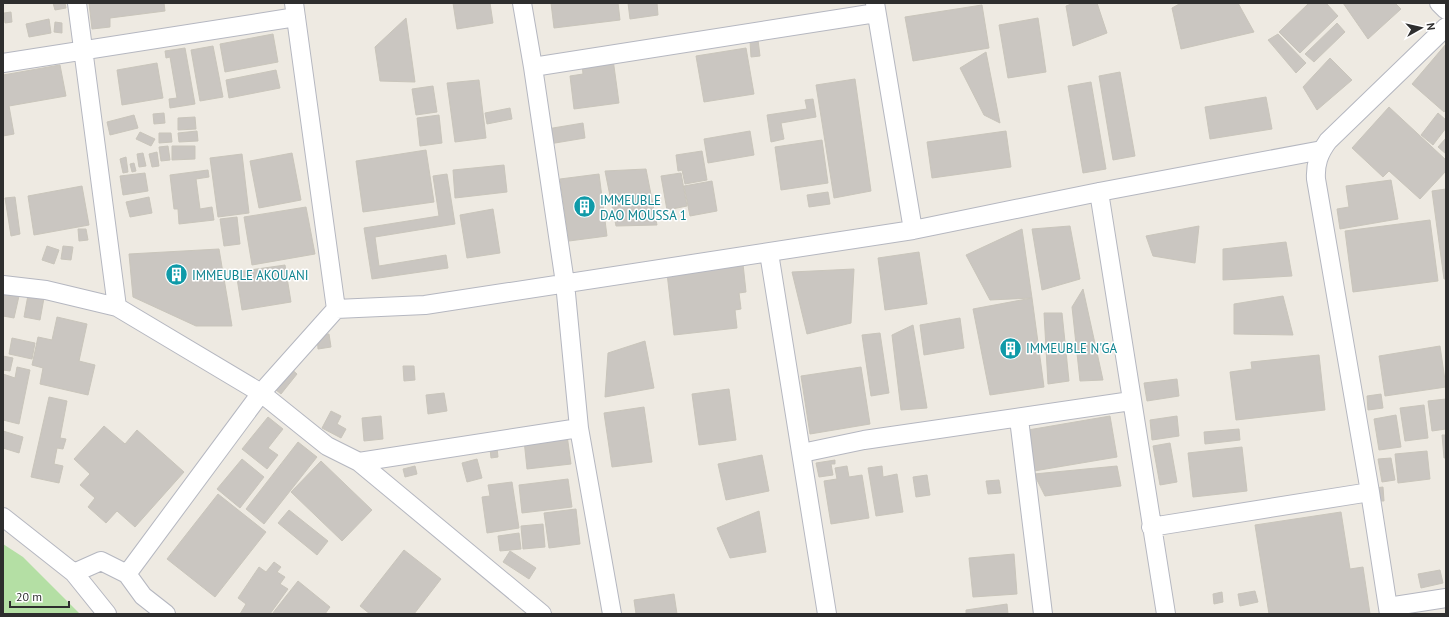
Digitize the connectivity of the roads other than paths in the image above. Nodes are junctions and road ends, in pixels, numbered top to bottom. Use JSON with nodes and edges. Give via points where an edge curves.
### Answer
{"nodes":[{"id":1,"x":77,"y":3,"type":"edge"},
{"id":2,"x":522,"y":3,"type":"edge"},
{"id":3,"x":1439,"y":3,"type":"edge"},
{"id":4,"x":875,"y":8,"type":"edge"},
{"id":5,"x":295,"y":10,"type":"edge"},
{"id":6,"x":1446,"y":10,"type":"edge"},
{"id":7,"x":1446,"y":27,"type":"edge"},
{"id":8,"x":83,"y":50,"type":"junction"},
{"id":9,"x":3,"y":63,"type":"edge"},
{"id":10,"x":533,"y":67,"type":"junction"},
{"id":11,"x":1322,"y":150,"type":"junction"},
{"id":12,"x":1099,"y":192,"type":"junction"},
{"id":13,"x":913,"y":230,"type":"junction"},
{"id":14,"x":769,"y":253,"type":"junction"},
{"id":15,"x":565,"y":283,"type":"junction"},
{"id":16,"x":3,"y":285,"type":"edge"},
{"id":17,"x":117,"y":307,"type":"junction"},
{"id":18,"x":336,"y":309,"type":"junction"},
{"id":19,"x":261,"y":393,"type":"junction"},
{"id":20,"x":1131,"y":401,"type":"junction"},
{"id":21,"x":1019,"y":419,"type":"junction"},
{"id":22,"x":579,"y":428,"type":"junction"},
{"id":23,"x":802,"y":453,"type":"junction"},
{"id":24,"x":359,"y":462,"type":"junction"},
{"id":25,"x":1370,"y":492,"type":"junction"},
{"id":26,"x":3,"y":517,"type":"edge"},
{"id":27,"x":1151,"y":527,"type":"junction"},
{"id":28,"x":74,"y":573,"type":"junction"},
{"id":29,"x":127,"y":574,"type":"junction"},
{"id":30,"x":1446,"y":598,"type":"edge"},
{"id":31,"x":1388,"y":610,"type":"edge"},
{"id":32,"x":107,"y":614,"type":"edge"},
{"id":33,"x":166,"y":614,"type":"edge"},
{"id":34,"x":542,"y":614,"type":"edge"},
{"id":35,"x":612,"y":614,"type":"edge"},
{"id":36,"x":827,"y":614,"type":"edge"},
{"id":37,"x":1043,"y":614,"type":"edge"},
{"id":38,"x":1166,"y":614,"type":"edge"}],
"edges":[{"from":1,"to":8,"type":"street"},
{"from":2,"to":10,"type":"street"},
{"from":3,"to":6,"type":"street"},
{"from":4,"to":10,"type":"street"},
{"from":4,"to":13,"type":"street"},
{"from":5,"to":8,"type":"street"},
{"from":5,"to":18,"type":"street"},
{"from":7,"to":11,"type":"street"},
{"from":8,"to":9,"type":"street"},
{"from":8,"to":17,"type":"street"},
{"from":10,"to":15,"type":"street"},
{"from":11,"to":12,"type":"street"},
{"from":11,"to":25,"type":"street","via":[[1316,165],[1316,179]]},
{"from":12,"to":13,"type":"street"},
{"from":12,"to":20,"type":"street"},
{"from":13,"to":14,"type":"street"},
{"from":14,"to":15,"type":"street"},
{"from":14,"to":23,"type":"street"},
{"from":15,"to":18,"type":"street","via":[[425,305]]},
{"from":15,"to":22,"type":"street"},
{"from":16,"to":17,"type":"street","via":[[46,290]]},
{"from":17,"to":19,"type":"street"},
{"from":18,"to":19,"type":"street"},
{"from":19,"to":24,"type":"street","via":[[326,446]]},
{"from":19,"to":29,"type":"street"},
{"from":20,"to":21,"type":"street"},
{"from":20,"to":27,"type":"street"},
{"from":21,"to":23,"type":"street","via":[[864,440]]},
{"from":21,"to":37,"type":"street"},
{"from":22,"to":24,"type":"street"},
{"from":22,"to":35,"type":"street"},
{"from":23,"to":36,"type":"street"},
{"from":24,"to":34,"type":"street"},
{"from":25,"to":27,"type":"street"},
{"from":25,"to":31,"type":"street"},
{"from":26,"to":28,"type":"street"},
{"from":27,"to":38,"type":"street"},
{"from":28,"to":29,"type":"street","via":[[101,561]]},
{"from":28,"to":32,"type":"street"},
{"from":29,"to":33,"type":"street","via":[[143,596]]},
{"from":30,"to":31,"type":"street"}]}
